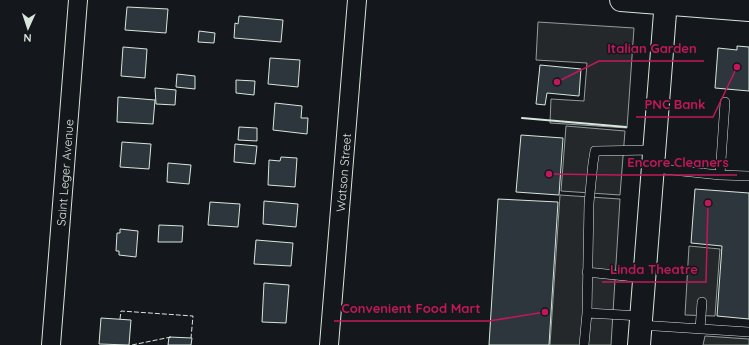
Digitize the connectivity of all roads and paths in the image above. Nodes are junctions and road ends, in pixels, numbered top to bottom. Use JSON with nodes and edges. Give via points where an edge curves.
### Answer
{"nodes":[{"id":1,"x":78,"y":0,"type":"edge"},
{"id":2,"x":356,"y":0,"type":"edge"},
{"id":3,"x":621,"y":0,"type":"edge"},
{"id":4,"x":666,"y":2,"type":"edge"},
{"id":5,"x":749,"y":10,"type":"edge"},
{"id":6,"x":725,"y":102,"type":"dead end"},
{"id":7,"x":653,"y":159,"type":"junction"},
{"id":8,"x":720,"y":175,"type":"junction"},
{"id":9,"x":749,"y":176,"type":"edge"},
{"id":10,"x":587,"y":272,"type":"junction"},
{"id":11,"x":644,"y":278,"type":"junction"},
{"id":12,"x":702,"y":302,"type":"dead end"},
{"id":13,"x":587,"y":314,"type":"junction"},
{"id":14,"x":640,"y":329,"type":"edge"},
{"id":15,"x":700,"y":329,"type":"junction"},
{"id":16,"x":749,"y":332,"type":"edge"},
{"id":17,"x":51,"y":345,"type":"edge"},
{"id":18,"x":329,"y":345,"type":"edge"},
{"id":19,"x":584,"y":345,"type":"edge"}],
"edges":[{"from":1,"to":17,"type":"street","name":"Saint Leger Avenue"},
{"from":2,"to":18,"type":"street","name":"Watson Street"},
{"from":3,"to":4,"type":"street"},
{"from":4,"to":5,"type":"street"},
{"from":4,"to":7,"type":"street"},
{"from":6,"to":8,"type":"lane"},
{"from":7,"to":8,"type":"lane"},
{"from":7,"to":10,"type":"lane","via":[[606,150],[595,151]]},
{"from":7,"to":11,"type":"street"},
{"from":8,"to":9,"type":"lane"},
{"from":10,"to":11,"type":"lane"},
{"from":10,"to":13,"type":"lane"},
{"from":11,"to":14,"type":"street"},
{"from":12,"to":15,"type":"lane"},
{"from":13,"to":14,"type":"lane"},
{"from":13,"to":19,"type":"lane"},
{"from":14,"to":15,"type":"lane"},
{"from":15,"to":16,"type":"lane"}]}
